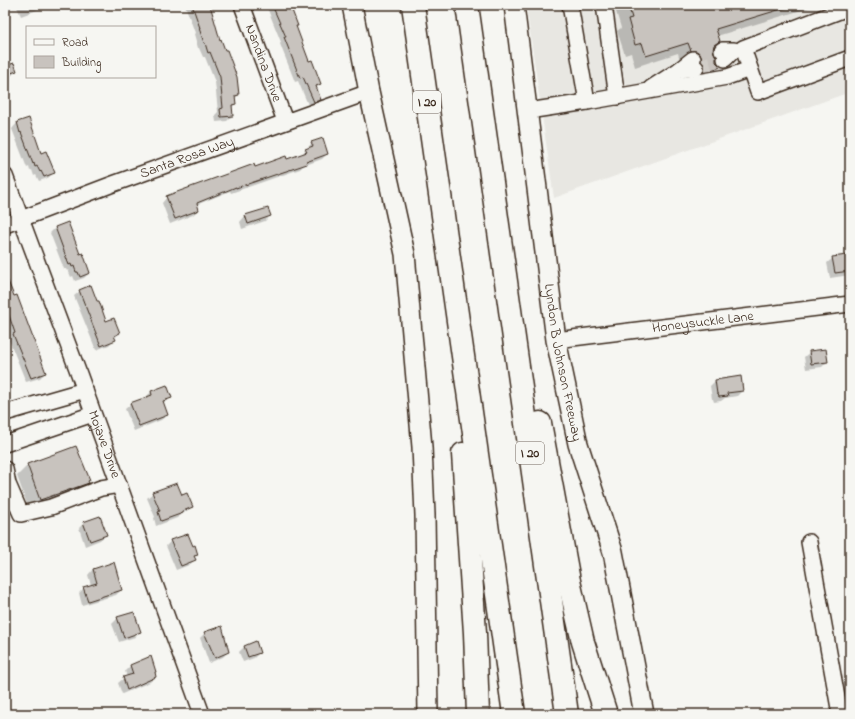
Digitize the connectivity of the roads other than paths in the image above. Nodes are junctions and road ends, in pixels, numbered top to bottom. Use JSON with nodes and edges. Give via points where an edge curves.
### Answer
{"nodes":[{"id":1,"x":242,"y":5,"type":"edge"},
{"id":2,"x":352,"y":5,"type":"edge"},
{"id":3,"x":413,"y":5,"type":"edge"},
{"id":4,"x":467,"y":5,"type":"edge"},
{"id":5,"x":514,"y":5,"type":"edge"},
{"id":6,"x":570,"y":5,"type":"edge"},
{"id":7,"x":604,"y":5,"type":"edge"},
{"id":8,"x":850,"y":7,"type":"edge"},
{"id":9,"x":850,"y":58,"type":"edge"},
{"id":10,"x":695,"y":64,"type":"tunnel mouth"},
{"id":11,"x":750,"y":69,"type":"junction"},
{"id":12,"x":369,"y":92,"type":"junction"},
{"id":13,"x":645,"y":92,"type":"junction"},
{"id":14,"x":617,"y":97,"type":"junction"},
{"id":15,"x":587,"y":102,"type":"junction"},
{"id":16,"x":528,"y":111,"type":"junction"},
{"id":17,"x":285,"y":121,"type":"junction"},
{"id":18,"x":5,"y":176,"type":"edge"},
{"id":19,"x":493,"y":193,"type":"junction"},
{"id":20,"x":440,"y":199,"type":"junction"},
{"id":21,"x":22,"y":219,"type":"junction"},
{"id":22,"x":5,"y":225,"type":"edge"},
{"id":23,"x":850,"y":304,"type":"edge"},
{"id":24,"x":556,"y":340,"type":"junction"},
{"id":25,"x":85,"y":390,"type":"junction"},
{"id":26,"x":5,"y":413,"type":"edge"},
{"id":27,"x":93,"y":414,"type":"junction"},
{"id":28,"x":5,"y":444,"type":"edge"},
{"id":29,"x":5,"y":469,"type":"edge"},
{"id":30,"x":119,"y":485,"type":"junction"},
{"id":31,"x":809,"y":542,"type":"dead end"},
{"id":32,"x":202,"y":714,"type":"edge"},
{"id":33,"x":428,"y":714,"type":"edge"},
{"id":34,"x":478,"y":714,"type":"edge"},
{"id":35,"x":514,"y":714,"type":"edge"},
{"id":36,"x":568,"y":714,"type":"edge"},
{"id":37,"x":606,"y":714,"type":"edge"},
{"id":38,"x":644,"y":714,"type":"edge"},
{"id":39,"x":840,"y":714,"type":"edge"}],
"edges":[{"from":1,"to":17,"type":"street","name":"Nandina Drive"},
{"from":2,"to":12,"type":"main road"},
{"from":3,"to":20,"type":"highway","number":"I 20"},
{"from":4,"to":19,"type":"highway","number":"I 20"},
{"from":5,"to":16,"type":"main road","name":"Lyndon B Johnson Freeway"},
{"from":6,"to":15,"type":"street"},
{"from":7,"to":14,"type":"street"},
{"from":8,"to":11,"type":"street","via":[[731,52]]},
{"from":9,"to":11,"type":"street","via":[[758,92]]},
{"from":10,"to":13,"type":"street","via":[[679,70]]},
{"from":11,"to":13,"type":"street","via":[[727,77]]},
{"from":12,"to":17,"type":"street","name":"Santa Rosa Way"},
{"from":12,"to":33,"type":"main road","via":[[405,254],[422,447]]},
{"from":13,"to":14,"type":"street"},
{"from":14,"to":15,"type":"street"},
{"from":15,"to":16,"type":"street"},
{"from":16,"to":24,"type":"main road","name":"Lyndon B Johnson Freeway"},
{"from":17,"to":21,"type":"street","name":"Santa Rosa Way"},
{"from":18,"to":21,"type":"street","name":"Mojave Drive"},
{"from":19,"to":36,"type":"highway","number":"I 20"},
{"from":19,"to":37,"type":"highway","via":[[547,457],[569,582],[583,642]]},
{"from":20,"to":34,"type":"highway","via":[[464,458]]},
{"from":20,"to":35,"type":"highway","number":"I 20"},
{"from":21,"to":22,"type":"street","name":"Santa Rosa Way"},
{"from":21,"to":25,"type":"street","name":"Mojave Drive"},
{"from":23,"to":24,"type":"street","name":"Honeysuckle Lane"},
{"from":24,"to":38,"type":"main road","name":"Lyndon B Johnson Freeway","via":[[578,444],[613,552]]},
{"from":25,"to":26,"type":"street"},
{"from":25,"to":27,"type":"street","name":"Mojave Drive"},
{"from":27,"to":28,"type":"street"},
{"from":27,"to":30,"type":"street","name":"Mojave Drive"},
{"from":29,"to":30,"type":"street","via":[[8,484],[21,514],[51,507],[101,488]]},
{"from":30,"to":32,"type":"street","name":"Mojave Drive"},
{"from":31,"to":39,"type":"street"}]}
